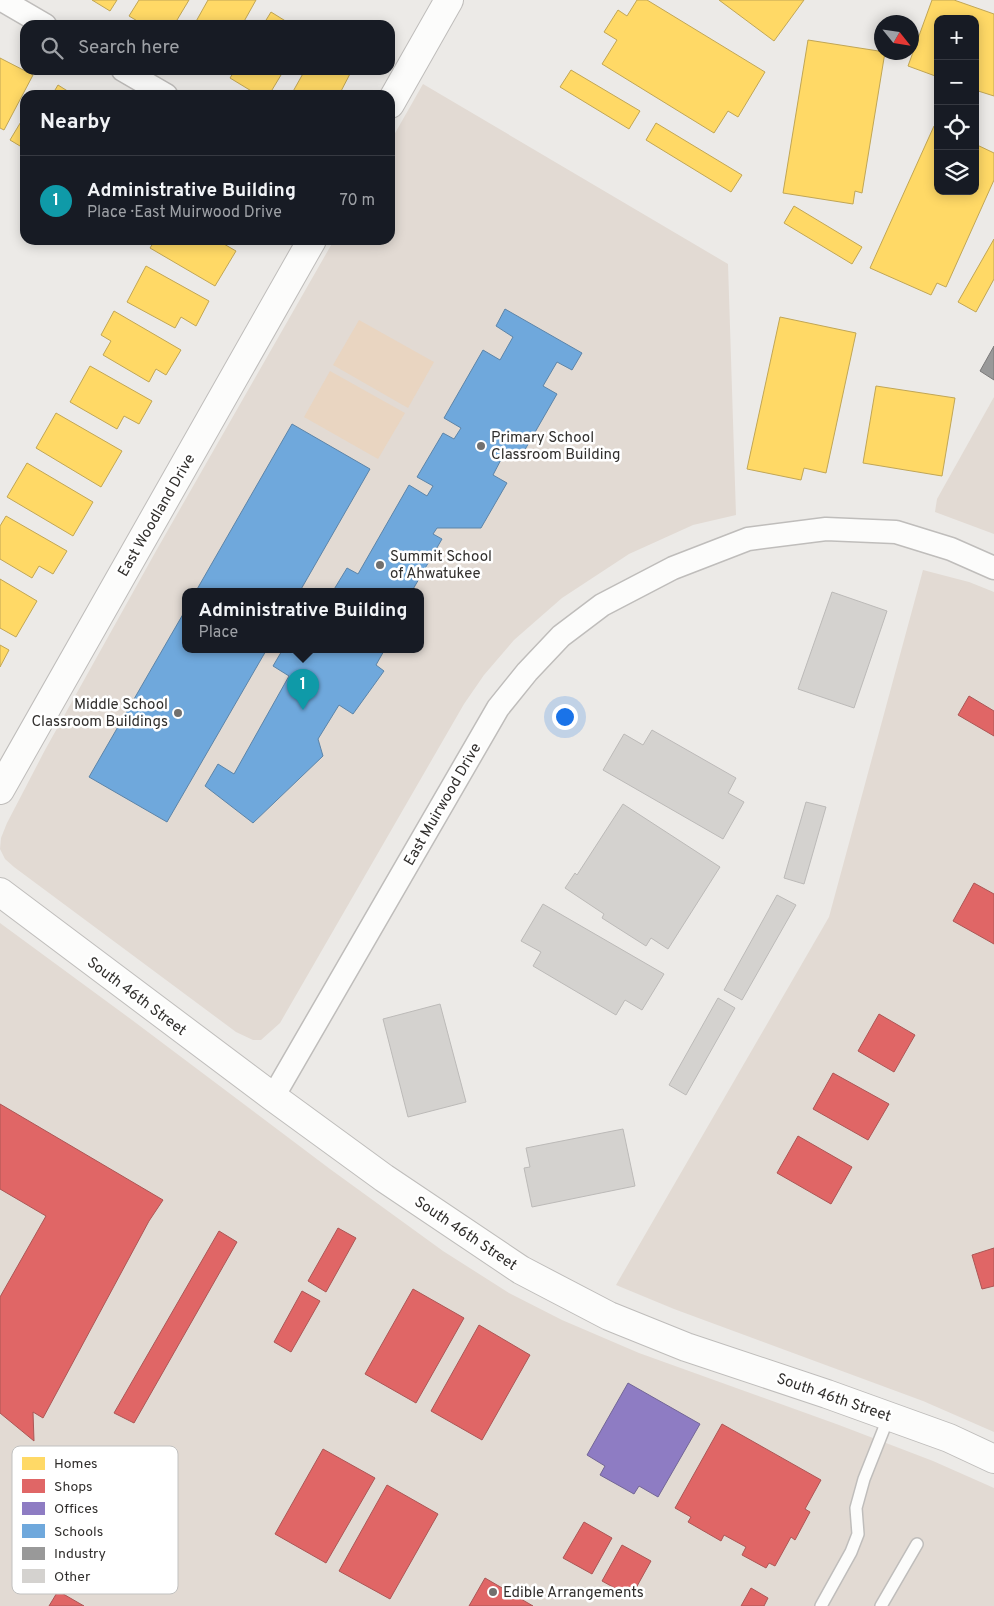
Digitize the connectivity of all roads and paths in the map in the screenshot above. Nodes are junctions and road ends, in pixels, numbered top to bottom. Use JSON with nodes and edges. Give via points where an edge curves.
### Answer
{"nodes":[{"id":1,"x":2,"y":0,"type":"edge"},
{"id":2,"x":449,"y":0,"type":"edge"},
{"id":3,"x":36,"y":20,"type":"edge"},
{"id":4,"x":132,"y":75,"type":"edge"},
{"id":5,"x":157,"y":90,"type":"edge"},
{"id":6,"x":395,"y":95,"type":"edge"},
{"id":7,"x":309,"y":245,"type":"edge"},
{"id":8,"x":994,"y":568,"type":"edge"},
{"id":9,"x":0,"y":790,"type":"edge"},
{"id":10,"x":0,"y":892,"type":"edge"},
{"id":11,"x":273,"y":1097,"type":"junction"},
{"id":12,"x":889,"y":1416,"type":"junction"},
{"id":13,"x":994,"y":1459,"type":"edge"},
{"id":14,"x":917,"y":1544,"type":"dead end"},
{"id":15,"x":886,"y":1604,"type":"edge"},
{"id":16,"x":821,"y":1606,"type":"edge"}],
"edges":[{"from":1,"to":3,"type":"street"},
{"from":2,"to":6,"type":"street"},
{"from":4,"to":5,"type":"street"},
{"from":7,"to":9,"type":"street","name":"East Woodland Drive"},
{"from":8,"to":11,"type":"street","name":"East Muirwood Drive","via":[[896,532],[826,529],[748,539],[673,568],[602,605],[561,636],[498,708]]},
{"from":10,"to":11,"type":"street","name":"South 46th Street"},
{"from":11,"to":12,"type":"street","name":"South 46th Street","via":[[384,1178],[521,1270],[559,1291],[608,1316],[686,1347]]},
{"from":12,"to":13,"type":"street","name":"South 46th Street"},
{"from":12,"to":16,"type":"lane","via":[[856,1508],[858,1534]]},
{"from":14,"to":15,"type":"lane"}]}
